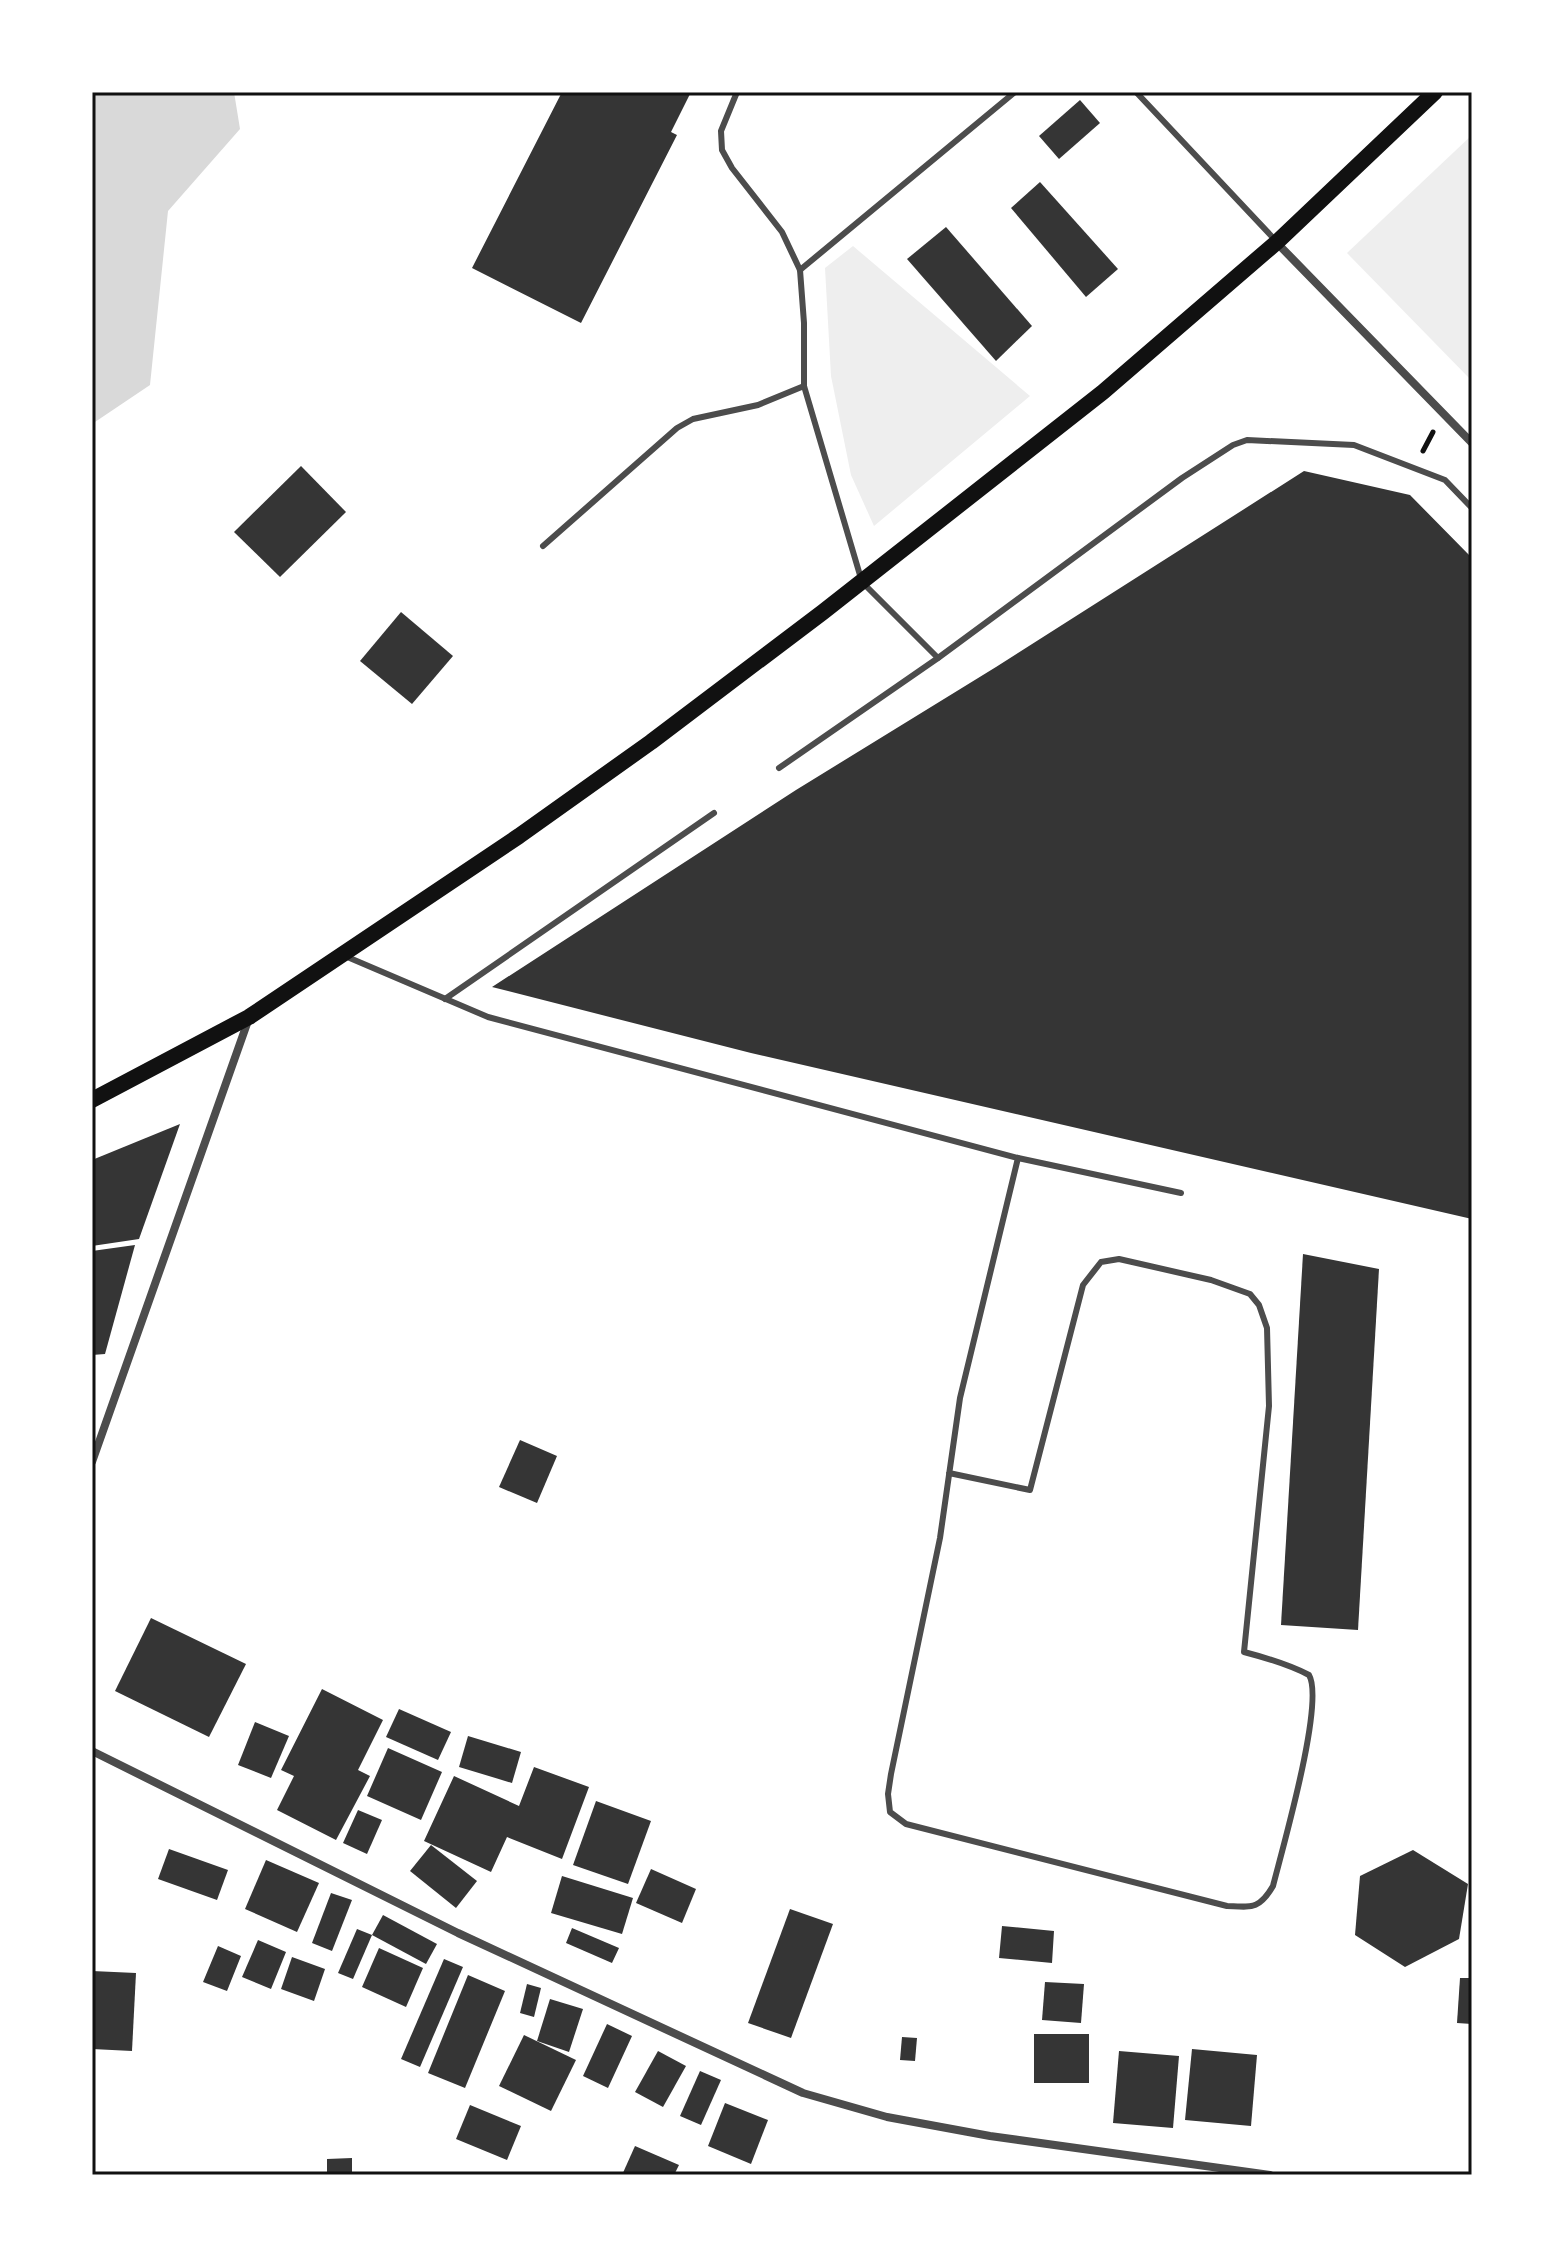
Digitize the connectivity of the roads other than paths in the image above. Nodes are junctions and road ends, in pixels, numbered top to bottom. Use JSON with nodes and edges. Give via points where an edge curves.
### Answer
{"nodes":[{"id":1,"x":737,"y":92,"type":"edge"},
{"id":2,"x":1015,"y":92,"type":"edge"},
{"id":3,"x":1136,"y":92,"type":"edge"},
{"id":4,"x":1435,"y":92,"type":"edge"},
{"id":5,"x":1277,"y":242,"type":"junction"},
{"id":6,"x":800,"y":270,"type":"junction"},
{"id":7,"x":804,"y":386,"type":"junction"},
{"id":8,"x":1472,"y":443,"type":"edge"},
{"id":9,"x":1472,"y":508,"type":"edge"},
{"id":10,"x":543,"y":546,"type":"dead end"},
{"id":11,"x":862,"y":582,"type":"junction"},
{"id":12,"x":938,"y":658,"type":"junction"},
{"id":13,"x":779,"y":768,"type":"dead end"},
{"id":14,"x":714,"y":813,"type":"dead end"},
{"id":15,"x":342,"y":955,"type":"junction"},
{"id":16,"x":445,"y":999,"type":"junction"},
{"id":17,"x":249,"y":1017,"type":"junction"},
{"id":18,"x":92,"y":1100,"type":"edge"},
{"id":19,"x":1018,"y":1158,"type":"junction"},
{"id":20,"x":1181,"y":1193,"type":"dead end"},
{"id":21,"x":92,"y":1462,"type":"edge"},
{"id":22,"x":949,"y":1473,"type":"junction"},
{"id":23,"x":92,"y":1751,"type":"edge"},
{"id":24,"x":1270,"y":2175,"type":"edge"}],
"edges":[{"from":1,"to":6,"type":"lane","via":[[721,131],[722,150],[782,232]]},
{"from":2,"to":6,"type":"lane"},
{"from":3,"to":5,"type":"lane"},
{"from":4,"to":5,"type":"main road"},
{"from":5,"to":8,"type":"street"},
{"from":5,"to":11,"type":"main road","via":[[1103,392]]},
{"from":6,"to":7,"type":"lane"},
{"from":7,"to":10,"type":"lane","via":[[677,428]]},
{"from":7,"to":11,"type":"lane"},
{"from":9,"to":12,"type":"lane","via":[[1445,480],[1354,445],[1247,440],[1182,478]]},
{"from":11,"to":12,"type":"lane"},
{"from":11,"to":15,"type":"main road","via":[[639,751]]},
{"from":12,"to":13,"type":"lane"},
{"from":14,"to":16,"type":"lane"},
{"from":15,"to":16,"type":"lane"},
{"from":15,"to":17,"type":"main road"},
{"from":16,"to":19,"type":"lane","via":[[488,1017]]},
{"from":17,"to":18,"type":"main road"},
{"from":17,"to":21,"type":"street"},
{"from":19,"to":20,"type":"lane"},
{"from":19,"to":22,"type":"lane","via":[[960,1398]]},
{"from":22,"to":22,"type":"lane","via":[[1030,1490],[1083,1285],[1101,1262],[1119,1259],[1211,1280],[1250,1294],[1259,1305],[1267,1328],[1269,1406],[1244,1652],[1300,1670],[1309,1675],[1313,1689],[1302,1764],[1273,1886],[1265,1900],[1254,1907],[1227,1906],[906,1824],[890,1812],[891,1774]]},
{"from":23,"to":24,"type":"street","via":[[458,1933],[803,2093],[887,2117],[990,2136]]}]}
